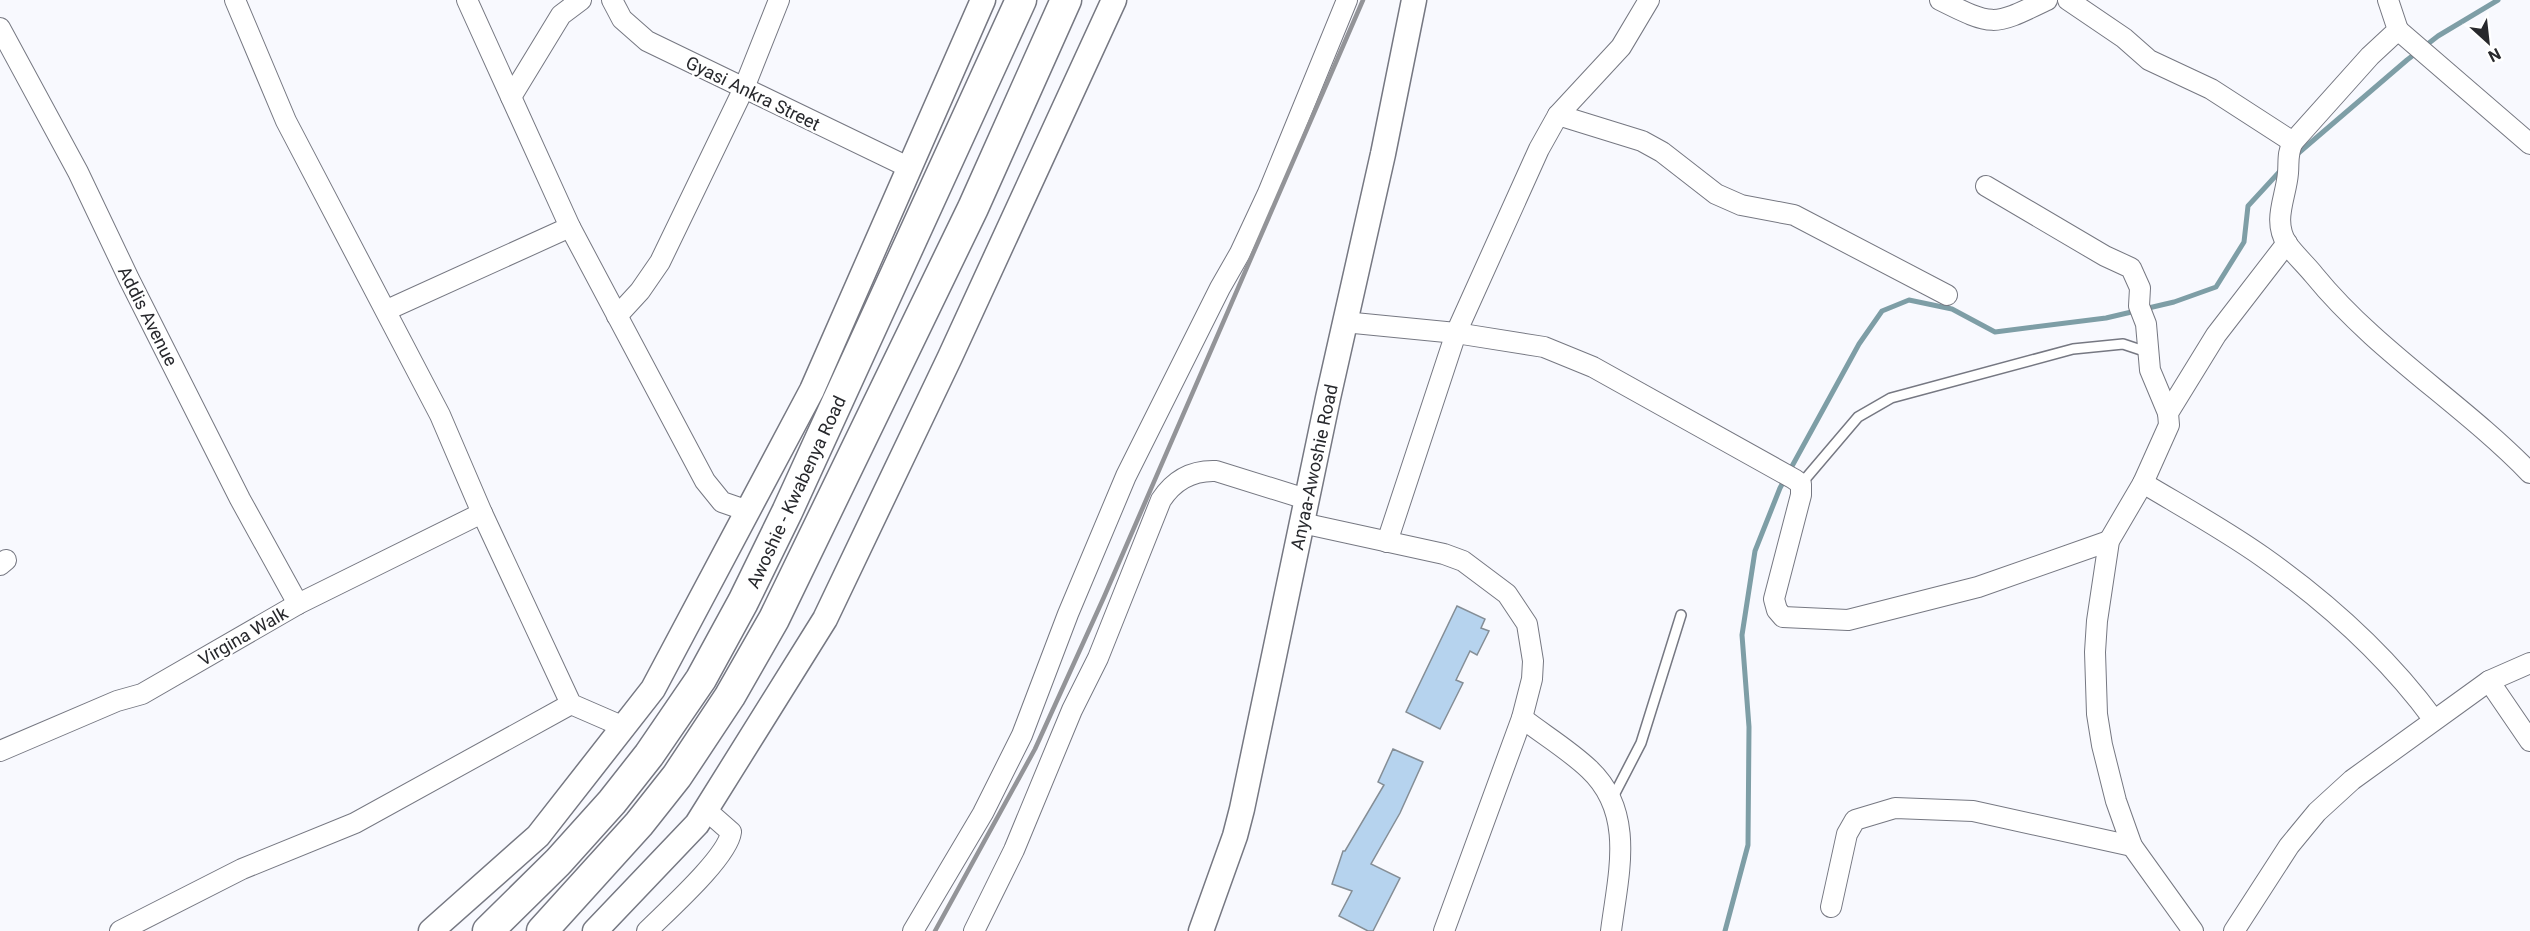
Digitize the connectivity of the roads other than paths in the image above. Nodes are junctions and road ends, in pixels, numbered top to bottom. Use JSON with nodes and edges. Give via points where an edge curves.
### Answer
{"nodes":[{"id":1,"x":235,"y":0,"type":"edge"},
{"id":2,"x":467,"y":0,"type":"edge"},
{"id":3,"x":581,"y":0,"type":"edge"},
{"id":4,"x":612,"y":0,"type":"edge"},
{"id":5,"x":779,"y":0,"type":"edge"},
{"id":6,"x":983,"y":0,"type":"edge"},
{"id":7,"x":1020,"y":0,"type":"edge"},
{"id":8,"x":1066,"y":0,"type":"edge"},
{"id":9,"x":1114,"y":0,"type":"edge"},
{"id":10,"x":1347,"y":0,"type":"edge"},
{"id":11,"x":1414,"y":0,"type":"edge"},
{"id":12,"x":1649,"y":0,"type":"edge"},
{"id":13,"x":1940,"y":0,"type":"edge"},
{"id":14,"x":2047,"y":0,"type":"edge"},
{"id":15,"x":2068,"y":0,"type":"edge"},
{"id":16,"x":2388,"y":0,"type":"edge"},
{"id":17,"x":0,"y":28,"type":"edge"},
{"id":18,"x":2398,"y":30,"type":"junction"},
{"id":19,"x":744,"y":88,"type":"junction"},
{"id":20,"x":510,"y":97,"type":"junction"},
{"id":21,"x":1558,"y":115,"type":"junction"},
{"id":22,"x":2530,"y":144,"type":"edge"},
{"id":23,"x":2290,"y":147,"type":"junction"},
{"id":24,"x":910,"y":168,"type":"junction"},
{"id":25,"x":936,"y":185,"type":"junction"},
{"id":26,"x":1986,"y":186,"type":"dead end"},
{"id":27,"x":973,"y":208,"type":"junction"},
{"id":28,"x":570,"y":227,"type":"junction"},
{"id":29,"x":2286,"y":243,"type":"junction"},
{"id":30,"x":1947,"y":295,"type":"dead end"},
{"id":31,"x":387,"y":310,"type":"junction"},
{"id":32,"x":617,"y":316,"type":"junction"},
{"id":33,"x":1344,"y":322,"type":"junction"},
{"id":34,"x":1456,"y":333,"type":"junction"},
{"id":35,"x":2147,"y":352,"type":"junction"},
{"id":36,"x":2168,"y":413,"type":"junction"},
{"id":37,"x":2530,"y":473,"type":"edge"},
{"id":38,"x":1791,"y":477,"type":"junction"},
{"id":39,"x":2143,"y":483,"type":"junction"},
{"id":40,"x":1306,"y":499,"type":"junction"},
{"id":41,"x":748,"y":511,"type":"junction"},
{"id":42,"x":482,"y":513,"type":"junction"},
{"id":43,"x":1302,"y":523,"type":"junction"},
{"id":44,"x":1387,"y":542,"type":"junction"},
{"id":45,"x":2109,"y":542,"type":"junction"},
{"id":46,"x":298,"y":604,"type":"junction"},
{"id":47,"x":1681,"y":615,"type":"dead end"},
{"id":48,"x":2530,"y":663,"type":"edge"},
{"id":49,"x":2488,"y":681,"type":"junction"},
{"id":50,"x":570,"y":704,"type":"junction"},
{"id":51,"x":1522,"y":718,"type":"junction"},
{"id":52,"x":2434,"y":720,"type":"junction"},
{"id":53,"x":624,"y":727,"type":"junction"},
{"id":54,"x":2530,"y":741,"type":"edge"},
{"id":55,"x":0,"y":751,"type":"edge"},
{"id":56,"x":1611,"y":801,"type":"junction"},
{"id":57,"x":706,"y":810,"type":"junction"},
{"id":58,"x":2133,"y":846,"type":"junction"},
{"id":59,"x":1831,"y":907,"type":"dead end"},
{"id":60,"x":120,"y":931,"type":"edge"},
{"id":61,"x":431,"y":931,"type":"edge"},
{"id":62,"x":488,"y":931,"type":"edge"},
{"id":63,"x":542,"y":931,"type":"edge"},
{"id":64,"x":596,"y":931,"type":"edge"},
{"id":65,"x":647,"y":931,"type":"edge"},
{"id":66,"x":913,"y":931,"type":"edge"},
{"id":67,"x":974,"y":931,"type":"edge"},
{"id":68,"x":1201,"y":931,"type":"edge"},
{"id":69,"x":1444,"y":931,"type":"edge"},
{"id":70,"x":1611,"y":931,"type":"edge"},
{"id":71,"x":2193,"y":931,"type":"edge"},
{"id":72,"x":2234,"y":931,"type":"edge"}],
"edges":[{"from":1,"to":31,"type":"street","via":[[286,121]]},
{"from":2,"to":20,"type":"street"},
{"from":3,"to":20,"type":"street","via":[[561,15]]},
{"from":4,"to":19,"type":"street","name":"Gyasi Ankra Street","via":[[622,19],[647,41]]},
{"from":5,"to":19,"type":"street"},
{"from":6,"to":24,"type":"street"},
{"from":7,"to":25,"type":"main road","name":"Awoshie - Kwabenya Road"},
{"from":8,"to":27,"type":"main road","name":"Awoshie - Kwabenya Road"},
{"from":9,"to":57,"type":"street","via":[[825,620]]},
{"from":10,"to":66,"type":"street","via":[[1268,193],[1126,476],[1022,735],[983,813]]},
{"from":11,"to":33,"type":"street","name":"Anyaa-Awoshie Road"},
{"from":12,"to":21,"type":"street","via":[[1621,47]]},
{"from":13,"to":14,"type":"street","via":[[1989,22],[2013,17]]},
{"from":15,"to":23,"type":"street","via":[[2149,60],[2211,89]]},
{"from":16,"to":18,"type":"street"},
{"from":17,"to":46,"type":"street","name":"Addis Avenue","via":[[78,172],[240,499]]},
{"from":18,"to":22,"type":"street"},
{"from":18,"to":23,"type":"street"},
{"from":19,"to":24,"type":"street","name":"Gyasi Ankra Street"},
{"from":19,"to":32,"type":"street","via":[[660,262]]},
{"from":20,"to":28,"type":"street"},
{"from":21,"to":30,"type":"street","via":[[1642,141],[1716,194],[1741,205],[1794,214]]},
{"from":21,"to":34,"type":"street"},
{"from":23,"to":29,"type":"street","via":[[2279,211]]},
{"from":24,"to":41,"type":"street","via":[[812,390]]},
{"from":25,"to":27,"type":"main road","via":[[943,206],[961,213]]},
{"from":25,"to":62,"type":"main road","name":"Awoshie - Kwabenya Road","via":[[777,532],[701,678],[612,802]]},
{"from":26,"to":35,"type":"street","via":[[2131,268],[2140,288]]},
{"from":27,"to":63,"type":"main road","name":"Awoshie - Kwabenya Road","via":[[774,619],[730,696],[677,776],[639,824]]},
{"from":28,"to":31,"type":"street"},
{"from":28,"to":32,"type":"street"},
{"from":29,"to":36,"type":"street","via":[[2216,335]]},
{"from":29,"to":37,"type":"street","via":[[2363,328]]},
{"from":31,"to":42,"type":"street","via":[[440,415]]},
{"from":32,"to":41,"type":"street","via":[[705,481],[722,502]]},
{"from":33,"to":34,"type":"street"},
{"from":33,"to":40,"type":"street","name":"Anyaa-Awoshie Road"},
{"from":34,"to":38,"type":"street","via":[[1544,347],[1584,363]]},
{"from":34,"to":44,"type":"street"},
{"from":35,"to":36,"type":"street","via":[[2150,370]]},
{"from":35,"to":38,"type":"lane","via":[[2123,344],[2073,349],[1891,398],[1858,417]]},
{"from":36,"to":39,"type":"street","via":[[2169,425]]},
{"from":38,"to":45,"type":"street","via":[[1800,495],[1774,599],[1783,617],[1848,620],[1978,587]]},
{"from":39,"to":45,"type":"street"},
{"from":39,"to":52,"type":"street","via":[[2262,556],[2327,605],[2406,681]]},
{"from":40,"to":43,"type":"street","name":"Anyaa-Awoshie Road"},
{"from":40,"to":67,"type":"street","via":[[1202,470],[1167,490],[1044,783]]},
{"from":41,"to":53,"type":"street","via":[[653,689]]},
{"from":42,"to":46,"type":"street","name":"Virgina Walk"},
{"from":42,"to":50,"type":"street"},
{"from":43,"to":44,"type":"street"},
{"from":43,"to":68,"type":"street","name":"Anyaa-Awoshie Road","via":[[1240,818]]},
{"from":44,"to":51,"type":"street","via":[[1463,561],[1507,594],[1527,624],[1533,661]]},
{"from":45,"to":58,"type":"street","via":[[2096,632],[2097,714],[2116,801]]},
{"from":46,"to":55,"type":"street","name":"Virgina Walk","via":[[142,694]]},
{"from":47,"to":56,"type":"lane","via":[[1641,743]]},
{"from":48,"to":49,"type":"street"},
{"from":49,"to":52,"type":"street"},
{"from":49,"to":54,"type":"street"},
{"from":50,"to":53,"type":"street"},
{"from":50,"to":60,"type":"street","via":[[355,823],[251,864]]},
{"from":51,"to":56,"type":"street","via":[[1590,770]]},
{"from":51,"to":69,"type":"street"},
{"from":52,"to":72,"type":"street","via":[[2352,780],[2317,812],[2289,846]]},
{"from":53,"to":61,"type":"street","via":[[538,836]]},
{"from":56,"to":70,"type":"street","via":[[1621,830],[1622,850]]},
{"from":57,"to":64,"type":"street"},
{"from":57,"to":65,"type":"street","via":[[731,832],[730,841],[701,877]]},
{"from":58,"to":59,"type":"street","via":[[1972,812],[1895,808],[1855,820],[1847,834]]},
{"from":58,"to":71,"type":"street"}]}
